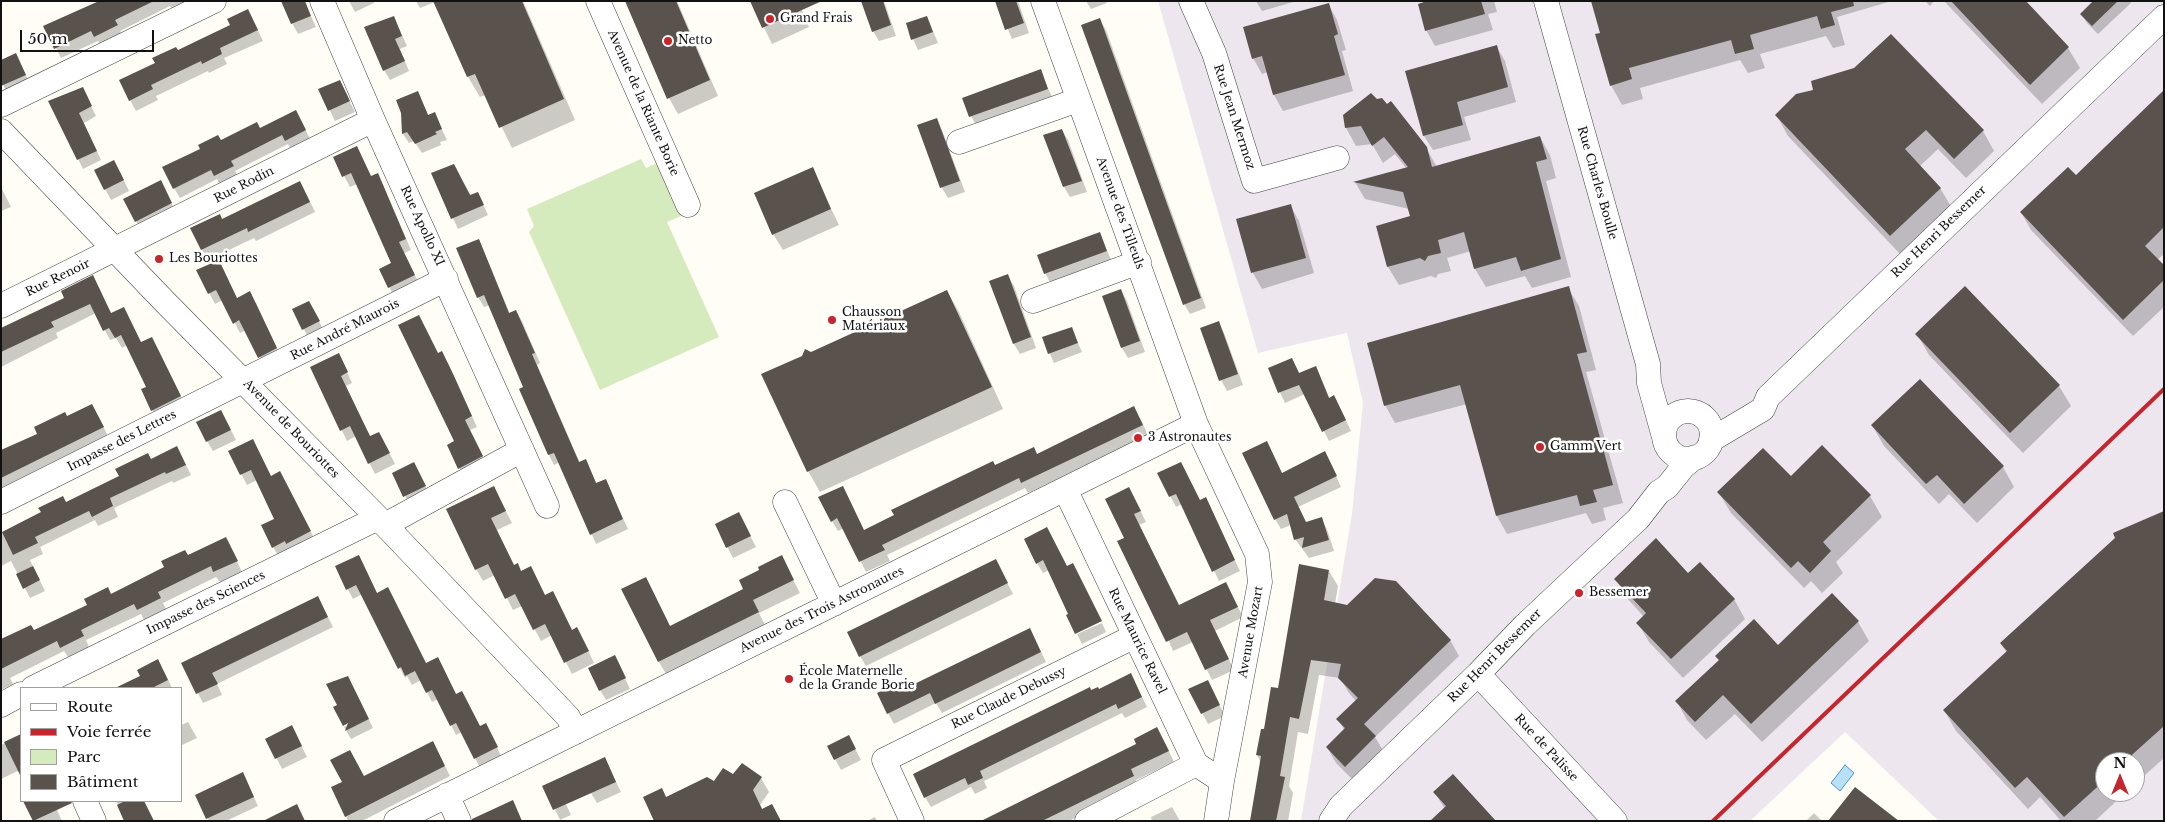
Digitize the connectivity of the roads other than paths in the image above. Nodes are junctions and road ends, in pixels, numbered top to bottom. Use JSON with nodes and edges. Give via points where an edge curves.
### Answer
{"nodes":[{"id":1,"x":214,"y":1,"type":"edge"},
{"id":2,"x":322,"y":1,"type":"edge"},
{"id":3,"x":598,"y":1,"type":"edge"},
{"id":4,"x":1043,"y":1,"type":"edge"},
{"id":5,"x":1190,"y":1,"type":"edge"},
{"id":6,"x":1546,"y":1,"type":"edge"},
{"id":7,"x":2164,"y":17,"type":"edge"},
{"id":8,"x":1078,"y":100,"type":"junction"},
{"id":9,"x":1,"y":105,"type":"edge"},
{"id":10,"x":373,"y":120,"type":"junction"},
{"id":11,"x":1,"y":131,"type":"edge"},
{"id":12,"x":959,"y":142,"type":"dead end"},
{"id":13,"x":1337,"y":158,"type":"dead end"},
{"id":14,"x":688,"y":205,"type":"dead end"},
{"id":15,"x":115,"y":250,"type":"junction"},
{"id":16,"x":1139,"y":262,"type":"junction"},
{"id":17,"x":446,"y":279,"type":"junction"},
{"id":18,"x":1033,"y":301,"type":"dead end"},
{"id":19,"x":1,"y":306,"type":"edge"},
{"id":20,"x":1648,"y":364,"type":"junction"},
{"id":21,"x":244,"y":381,"type":"junction"},
{"id":22,"x":1768,"y":397,"type":"junction"},
{"id":23,"x":1691,"y":411,"type":"junction"},
{"id":24,"x":1196,"y":424,"type":"junction"},
{"id":25,"x":1711,"y":440,"type":"junction"},
{"id":26,"x":1665,"y":441,"type":"junction"},
{"id":27,"x":522,"y":450,"type":"junction"},
{"id":28,"x":1695,"y":457,"type":"junction"},
{"id":29,"x":1065,"y":489,"type":"junction"},
{"id":30,"x":1659,"y":492,"type":"junction"},
{"id":31,"x":1,"y":502,"type":"edge"},
{"id":32,"x":785,"y":502,"type":"dead end"},
{"id":33,"x":547,"y":506,"type":"dead end"},
{"id":34,"x":382,"y":521,"type":"junction"},
{"id":35,"x":834,"y":604,"type":"junction"},
{"id":36,"x":1135,"y":636,"type":"junction"},
{"id":37,"x":1478,"y":674,"type":"junction"},
{"id":38,"x":35,"y":687,"type":"edge"},
{"id":39,"x":20,"y":695,"type":"edge"},
{"id":40,"x":1,"y":705,"type":"edge"},
{"id":41,"x":576,"y":732,"type":"junction"},
{"id":42,"x":1196,"y":764,"type":"junction"},
{"id":43,"x":1222,"y":781,"type":"junction"},
{"id":44,"x":447,"y":795,"type":"junction"},
{"id":45,"x":85,"y":802,"type":"edge"},
{"id":46,"x":94,"y":821,"type":"edge"},
{"id":47,"x":396,"y":821,"type":"edge"},
{"id":48,"x":459,"y":821,"type":"edge"},
{"id":49,"x":912,"y":821,"type":"edge"},
{"id":50,"x":1087,"y":821,"type":"edge"},
{"id":51,"x":1216,"y":821,"type":"edge"},
{"id":52,"x":1331,"y":821,"type":"edge"},
{"id":53,"x":1615,"y":821,"type":"edge"}],
"edges":[{"from":1,"to":9,"type":"street"},
{"from":2,"to":10,"type":"street","name":"Rue Apollo XI"},
{"from":3,"to":14,"type":"street","name":"Avenue de la Riante Borie"},
{"from":4,"to":8,"type":"street","name":"Avenue des Tilleuls"},
{"from":5,"to":13,"type":"street","name":"Rue Jean Mermoz","via":[[1214,53],[1254,182]]},
{"from":6,"to":20,"type":"street","name":"Rue Charles Boulle"},
{"from":7,"to":22,"type":"street","name":"Rue Henri Bessemer"},
{"from":8,"to":12,"type":"street"},
{"from":8,"to":16,"type":"street","name":"Avenue des Tilleuls"},
{"from":10,"to":15,"type":"street","name":"Rue Rodin"},
{"from":10,"to":17,"type":"street","name":"Rue Apollo XI"},
{"from":11,"to":15,"type":"street","name":"Avenue de Bouriottes"},
{"from":15,"to":19,"type":"street","name":"Rue Renoir"},
{"from":15,"to":21,"type":"street","name":"Avenue de Bouriottes"},
{"from":16,"to":18,"type":"street"},
{"from":16,"to":24,"type":"street","name":"Avenue des Tilleuls"},
{"from":17,"to":21,"type":"street","name":"Rue André Maurois"},
{"from":17,"to":27,"type":"street","name":"Rue Apollo XI"},
{"from":20,"to":23,"type":"street","name":"Rue Charles Boulle","via":[[1666,393]]},
{"from":20,"to":26,"type":"street","name":"Rue Charles Boulle","via":[[1649,383]]},
{"from":21,"to":31,"type":"street","name":"Impasse des Lettres"},
{"from":21,"to":34,"type":"street","name":"Avenue de Bouriottes"},
{"from":22,"to":23,"type":"street","via":[[1730,413]]},
{"from":22,"to":25,"type":"street","name":"Rue Henri Bessemer","via":[[1763,409]]},
{"from":23,"to":25,"type":"street","via":[[1707,420]]},
{"from":23,"to":26,"type":"street","via":[[1672,416],[1664,429]]},
{"from":24,"to":29,"type":"street","name":"Avenue des Trois Astronautes"},
{"from":24,"to":43,"type":"street","name":"Avenue Mozart","via":[[1257,554],[1260,582]]},
{"from":25,"to":28,"type":"street","name":"Rue Henri Bessemer","via":[[1704,452]]},
{"from":26,"to":28,"type":"street","via":[[1677,456]]},
{"from":26,"to":30,"type":"street"},
{"from":27,"to":33,"type":"street","name":"Rue Apollo XI"},
{"from":27,"to":34,"type":"street"},
{"from":28,"to":30,"type":"street","name":"Rue Henri Bessemer","via":[[1668,487]]},
{"from":29,"to":35,"type":"street","name":"Avenue des Trois Astronautes"},
{"from":29,"to":36,"type":"street","name":"Rue Maurice Ravel"},
{"from":30,"to":37,"type":"street","name":"Rue Henri Bessemer","via":[[1638,519]]},
{"from":32,"to":35,"type":"street"},
{"from":34,"to":38,"type":"street","name":"Impasse des Sciences"},
{"from":34,"to":41,"type":"street","name":"Avenue de Bouriottes","via":[[568,717]]},
{"from":35,"to":41,"type":"street","name":"Avenue des Trois Astronautes"},
{"from":36,"to":42,"type":"street","name":"Rue Maurice Ravel"},
{"from":36,"to":49,"type":"street","name":"Rue Claude Debussy","via":[[884,760]]},
{"from":37,"to":52,"type":"street","name":"Rue Henri Bessemer","via":[[1341,806]]},
{"from":37,"to":53,"type":"street","name":"Rue de Palisse"},
{"from":39,"to":40,"type":"street"},
{"from":41,"to":44,"type":"street","name":"Avenue des Trois Astronautes"},
{"from":42,"to":43,"type":"street"},
{"from":42,"to":50,"type":"street"},
{"from":43,"to":51,"type":"street","name":"Avenue Mozart"},
{"from":44,"to":47,"type":"street","name":"Avenue des Trois Astronautes"},
{"from":44,"to":48,"type":"street"},
{"from":45,"to":46,"type":"street"}]}
